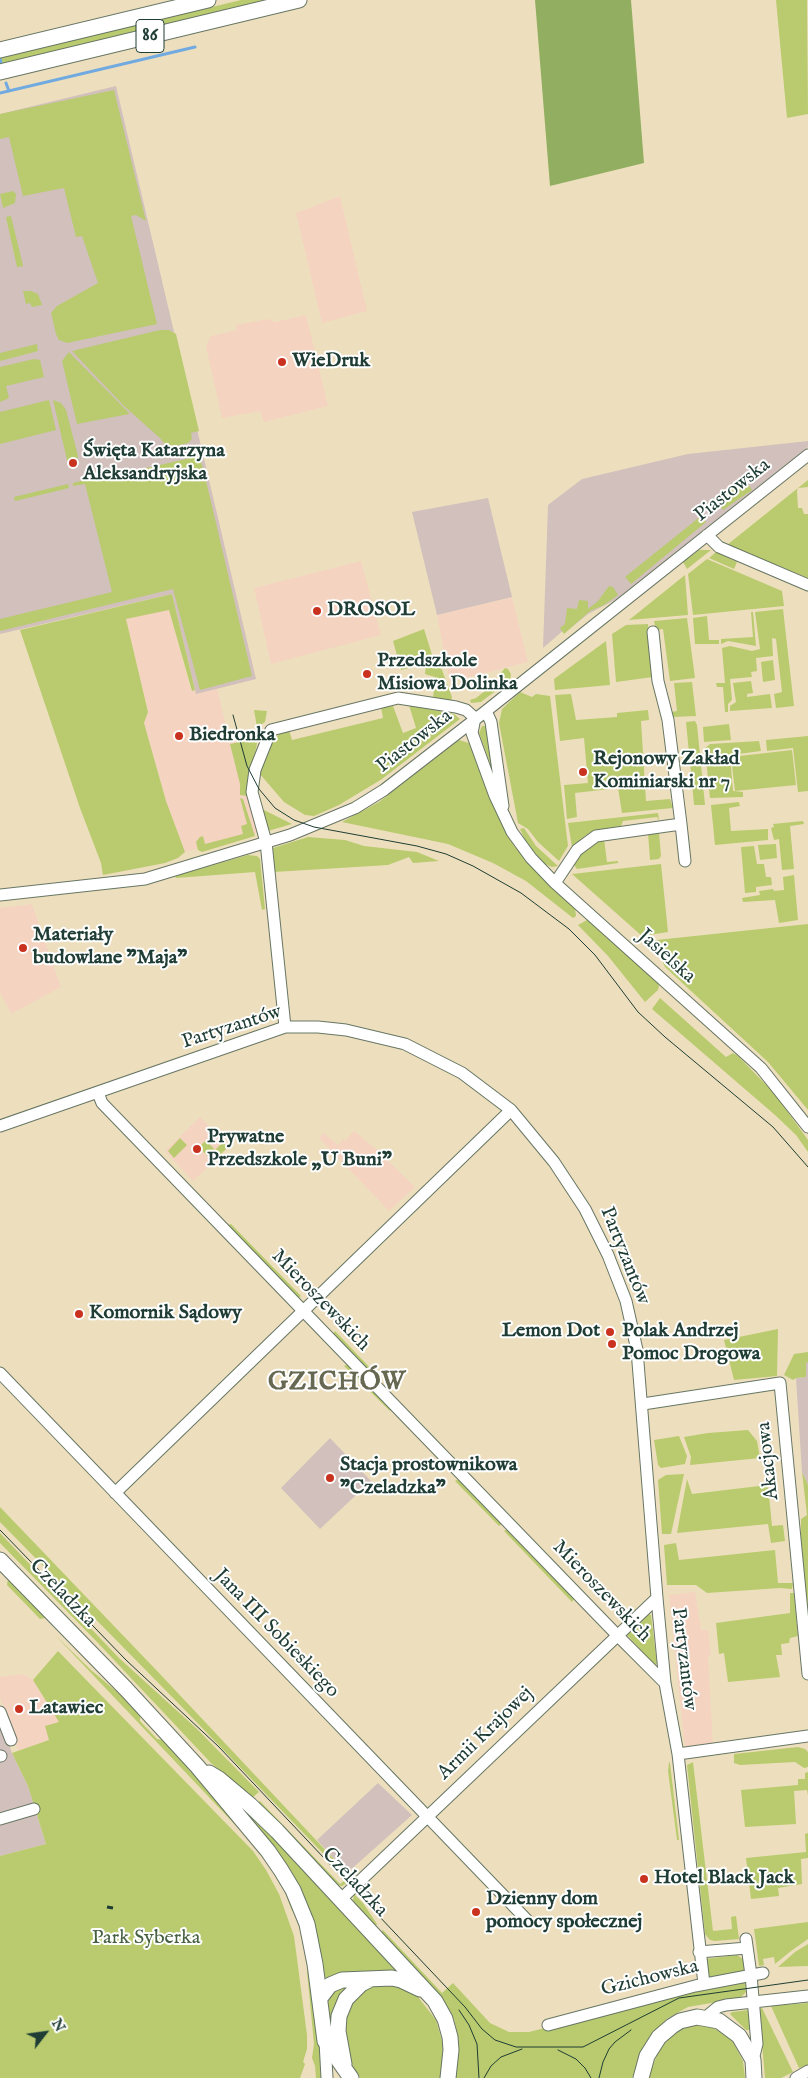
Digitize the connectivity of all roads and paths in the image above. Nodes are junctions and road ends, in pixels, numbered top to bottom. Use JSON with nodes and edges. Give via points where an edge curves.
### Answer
{"nodes":[{"id":1,"x":208,"y":0,"type":"edge"},
{"id":2,"x":300,"y":0,"type":"edge"},
{"id":3,"x":0,"y":50,"type":"edge"},
{"id":4,"x":0,"y":72,"type":"edge"},
{"id":5,"x":808,"y":455,"type":"edge"},
{"id":6,"x":708,"y":535,"type":"junction"},
{"id":7,"x":808,"y":585,"type":"edge"},
{"id":8,"x":653,"y":632,"type":"dead end"},
{"id":9,"x":486,"y":711,"type":"junction"},
{"id":10,"x":475,"y":718,"type":"junction"},
{"id":11,"x":504,"y":813,"type":"junction"},
{"id":12,"x":681,"y":824,"type":"junction"},
{"id":13,"x":266,"y":842,"type":"junction"},
{"id":14,"x":685,"y":861,"type":"dead end"},
{"id":15,"x":555,"y":882,"type":"junction"},
{"id":16,"x":0,"y":895,"type":"edge"},
{"id":17,"x":285,"y":1027,"type":"junction"},
{"id":18,"x":98,"y":1093,"type":"junction"},
{"id":19,"x":511,"y":1110,"type":"junction"},
{"id":20,"x":0,"y":1126,"type":"edge"},
{"id":21,"x":808,"y":1127,"type":"edge"},
{"id":22,"x":302,"y":1310,"type":"junction"},
{"id":23,"x":0,"y":1373,"type":"edge"},
{"id":24,"x":643,"y":1404,"type":"junction"},
{"id":25,"x":115,"y":1493,"type":"junction"},
{"id":26,"x":0,"y":1560,"type":"edge"},
{"id":27,"x":657,"y":1598,"type":"junction"},
{"id":28,"x":617,"y":1635,"type":"junction"},
{"id":29,"x":808,"y":1674,"type":"edge"},
{"id":30,"x":665,"y":1682,"type":"junction"},
{"id":31,"x":0,"y":1712,"type":"edge"},
{"id":32,"x":808,"y":1736,"type":"edge"},
{"id":33,"x":11,"y":1740,"type":"dead end"},
{"id":34,"x":678,"y":1754,"type":"junction"},
{"id":35,"x":197,"y":1766,"type":"junction"},
{"id":36,"x":34,"y":1809,"type":"dead end"},
{"id":37,"x":427,"y":1816,"type":"junction"},
{"id":38,"x":0,"y":1819,"type":"edge"},
{"id":39,"x":341,"y":1899,"type":"junction"},
{"id":40,"x":527,"y":1920,"type":"dead end"},
{"id":41,"x":699,"y":1952,"type":"junction"},
{"id":42,"x":757,"y":1974,"type":"junction"},
{"id":43,"x":372,"y":1979,"type":"junction"},
{"id":44,"x":704,"y":1984,"type":"junction"},
{"id":45,"x":430,"y":1995,"type":"junction"},
{"id":46,"x":808,"y":1996,"type":"edge"},
{"id":47,"x":320,"y":1998,"type":"junction"},
{"id":48,"x":752,"y":2002,"type":"junction"},
{"id":49,"x":706,"y":2017,"type":"junction"},
{"id":50,"x":548,"y":2025,"type":"dead end"},
{"id":51,"x":325,"y":2041,"type":"junction"},
{"id":52,"x":753,"y":2060,"type":"junction"},
{"id":53,"x":808,"y":2071,"type":"edge"},
{"id":54,"x":348,"y":2074,"type":"edge"},
{"id":55,"x":327,"y":2078,"type":"edge"},
{"id":56,"x":448,"y":2078,"type":"edge"},
{"id":57,"x":640,"y":2078,"type":"edge"},
{"id":58,"x":754,"y":2078,"type":"edge"},
{"id":59,"x":796,"y":2078,"type":"edge"}],
"edges":[{"from":1,"to":3,"type":"main road","number":"86"},
{"from":2,"to":4,"type":"main road","number":"86"},
{"from":5,"to":6,"type":"street","name":"Piastowska"},
{"from":6,"to":7,"type":"street","via":[[719,547]]},
{"from":6,"to":9,"type":"street","name":"Piastowska"},
{"from":8,"to":12,"type":"street"},
{"from":9,"to":10,"type":"street","name":"Piastowska"},
{"from":9,"to":11,"type":"street","name":"Jasielska","via":[[491,722]]},
{"from":10,"to":11,"type":"street","name":"Jasielska","via":[[472,733]]},
{"from":10,"to":13,"type":"street","name":"Piastowska","via":[[384,790],[355,808]]},
{"from":10,"to":13,"type":"street","via":[[456,707],[398,698],[271,730],[252,785]]},
{"from":11,"to":15,"type":"street","name":"Jasielska","via":[[512,832],[531,858]]},
{"from":12,"to":14,"type":"street"},
{"from":12,"to":15,"type":"street","via":[[596,836],[577,850]]},
{"from":13,"to":16,"type":"street","name":"Piastowska","via":[[145,879]]},
{"from":13,"to":17,"type":"street"},
{"from":15,"to":21,"type":"street","name":"Jasielska","via":[[761,1068]]},
{"from":17,"to":18,"type":"street","name":"Partyzantów"},
{"from":17,"to":19,"type":"street","name":"Partyzantów","via":[[346,1030],[405,1044],[462,1073]]},
{"from":18,"to":20,"type":"street","name":"Partyzantów"},
{"from":18,"to":22,"type":"street","name":"Mieroszewskich","via":[[102,1103]]},
{"from":19,"to":22,"type":"street"},
{"from":19,"to":24,"type":"street","name":"Partyzantów","via":[[554,1162],[585,1209],[608,1256],[626,1301],[637,1350]]},
{"from":22,"to":25,"type":"street"},
{"from":22,"to":28,"type":"street","name":"Mieroszewskich"},
{"from":23,"to":25,"type":"street","name":"Jana III Sobieskiego"},
{"from":24,"to":27,"type":"street","name":"Partyzantów"},
{"from":24,"to":29,"type":"street","name":"Akacjowa","via":[[780,1383]]},
{"from":25,"to":37,"type":"street","name":"Jana III Sobieskiego"},
{"from":26,"to":35,"type":"main road","name":"Czeladzka"},
{"from":27,"to":28,"type":"street","name":"Armii Krajowej"},
{"from":27,"to":30,"type":"street","name":"Partyzantów"},
{"from":28,"to":30,"type":"street","name":"Mieroszewskich"},
{"from":28,"to":37,"type":"street","name":"Armii Krajowej"},
{"from":30,"to":34,"type":"street","name":"Partyzantów"},
{"from":31,"to":33,"type":"street"},
{"from":32,"to":34,"type":"street"},
{"from":34,"to":41,"type":"street","name":"Partyzantów"},
{"from":35,"to":39,"type":"main road","name":"Czeladzka","via":[[260,1814]]},
{"from":35,"to":47,"type":"main road","name":"Czeladzka","via":[[268,1851],[293,1890],[307,1924]]},
{"from":36,"to":38,"type":"street"},
{"from":37,"to":39,"type":"street","name":"Armii Krajowej"},
{"from":37,"to":40,"type":"street","name":"Jana III Sobieskiego"},
{"from":39,"to":45,"type":"main road","name":"Czeladzka"},
{"from":41,"to":42,"type":"street","via":[[747,1943]]},
{"from":41,"to":44,"type":"street","name":"Partyzantów"},
{"from":42,"to":44,"type":"street","name":"Gzichowska"},
{"from":42,"to":48,"type":"street"},
{"from":43,"to":45,"type":"main road","via":[[401,1980]]},
{"from":43,"to":47,"type":"main road","via":[[342,1980],[330,1985]]},
{"from":43,"to":54,"type":"main road","via":[[352,1992],[339,2016],[338,2031]]},
{"from":44,"to":50,"type":"street","name":"Gzichowska"},
{"from":45,"to":56,"type":"main road","name":"Czeladzka","via":[[440,2009],[450,2037]]},
{"from":46,"to":48,"type":"street"},
{"from":47,"to":51,"type":"main road","name":"Czeladzka"},
{"from":48,"to":49,"type":"street","via":[[718,2008]]},
{"from":48,"to":52,"type":"street","via":[[757,2044]]},
{"from":49,"to":52,"type":"main road","via":[[719,2021],[740,2036]]},
{"from":49,"to":57,"type":"main road","via":[[688,2018],[665,2031],[653,2045]]},
{"from":51,"to":54,"type":"main road"},
{"from":51,"to":55,"type":"street"},
{"from":52,"to":58,"type":"main road"},
{"from":53,"to":59,"type":"street"}]}
